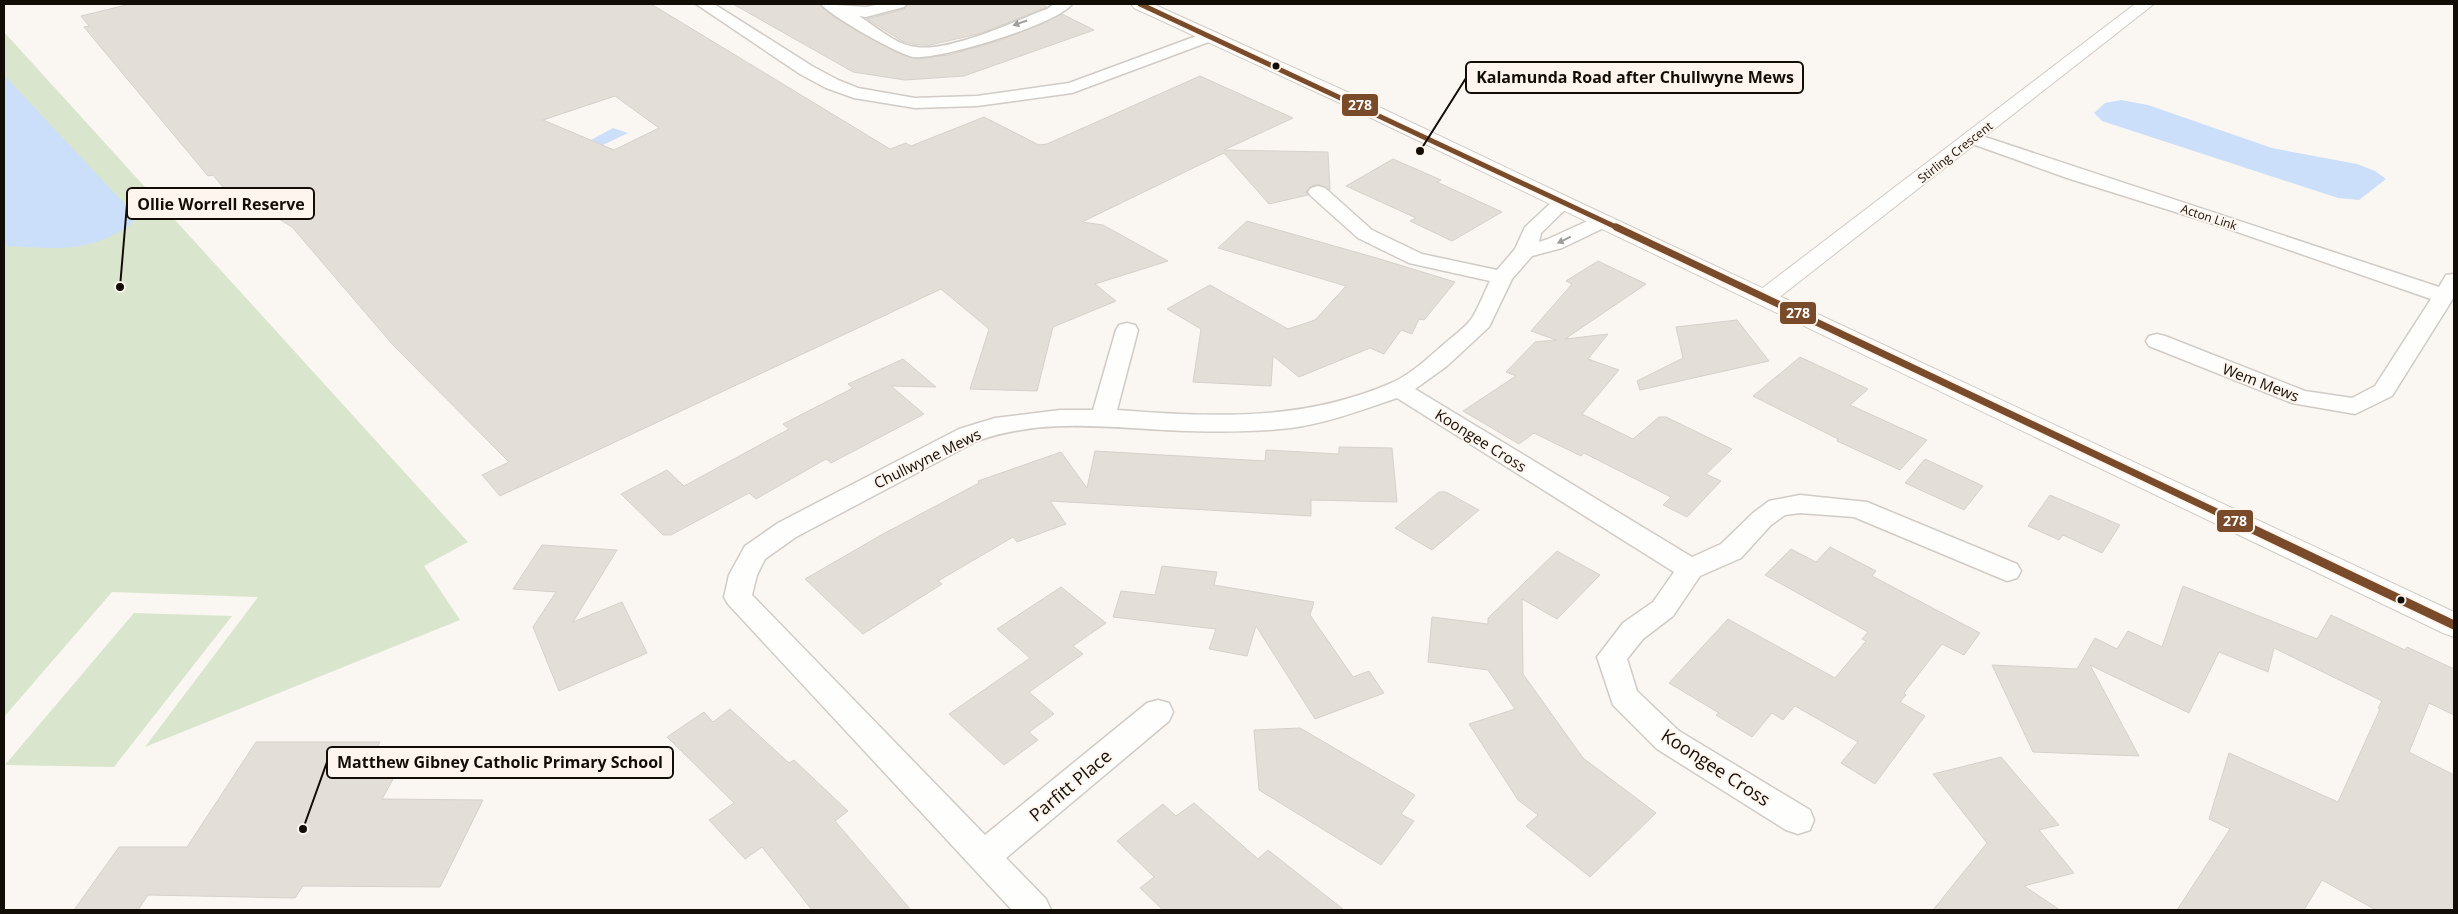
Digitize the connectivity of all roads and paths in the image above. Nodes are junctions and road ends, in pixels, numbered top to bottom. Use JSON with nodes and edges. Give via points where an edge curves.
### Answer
{"nodes":[{"id":1,"x":704,"y":4,"type":"edge"},
{"id":2,"x":899,"y":4,"type":"edge"},
{"id":3,"x":1064,"y":4,"type":"edge"},
{"id":4,"x":1140,"y":4,"type":"edge"},
{"id":5,"x":2145,"y":4,"type":"edge"},
{"id":6,"x":834,"y":6,"type":"edge"},
{"id":7,"x":1208,"y":37,"type":"junction"},
{"id":8,"x":1973,"y":138,"type":"junction"},
{"id":9,"x":1318,"y":192,"type":"dead end"},
{"id":10,"x":1562,"y":204,"type":"junction"},
{"id":11,"x":1601,"y":222,"type":"junction"},
{"id":12,"x":1525,"y":251,"type":"junction"},
{"id":13,"x":1502,"y":277,"type":"junction"},
{"id":14,"x":2449,"y":288,"type":"edge"},
{"id":15,"x":1764,"y":298,"type":"junction"},
{"id":16,"x":1127,"y":330,"type":"dead end"},
{"id":17,"x":2157,"y":341,"type":"dead end"},
{"id":18,"x":1399,"y":389,"type":"junction"},
{"id":19,"x":1103,"y":417,"type":"junction"},
{"id":20,"x":1690,"y":569,"type":"junction"},
{"id":21,"x":2008,"y":571,"type":"dead end"},
{"id":22,"x":2454,"y":625,"type":"edge"},
{"id":23,"x":1158,"y":712,"type":"dead end"},
{"id":24,"x":1798,"y":820,"type":"dead end"},
{"id":25,"x":983,"y":857,"type":"junction"},
{"id":26,"x":1034,"y":910,"type":"edge"}],
"edges":[{"from":1,"to":7,"type":"street","via":[[832,84],[854,93],[915,103],[977,101],[1072,88]]},
{"from":2,"to":6,"type":"street","via":[[866,12]]},
{"from":3,"to":6,"type":"street","one_way":true,"via":[[1053,12],[946,49],[925,53],[905,49]]},
{"from":4,"to":7,"type":"main road"},
{"from":5,"to":8,"type":"main road","name":"Stirling Crescent"},
{"from":7,"to":10,"type":"main road","via":[[1349,100]]},
{"from":8,"to":14,"type":"street","name":"Acton Link","via":[[2074,174]]},
{"from":8,"to":15,"type":"main road","name":"Stirling Crescent"},
{"from":9,"to":13,"type":"street","via":[[1365,234],[1416,259]]},
{"from":10,"to":11,"type":"main road"},
{"from":10,"to":12,"type":"street","name":"Chullwyne Mews","via":[[1532,231]]},
{"from":11,"to":12,"type":"street","one_way":true,"via":[[1555,244]]},
{"from":11,"to":15,"type":"main road"},
{"from":12,"to":13,"type":"street","name":"Chullwyne Mews"},
{"from":13,"to":18,"type":"street","name":"Chullwyne Mews","via":[[1482,322],[1439,361]]},
{"from":14,"to":17,"type":"street","name":"Wem Mews","via":[[2384,391],[2355,406],[2300,398]]},
{"from":15,"to":22,"type":"main road"},
{"from":16,"to":19,"type":"street"},
{"from":18,"to":19,"type":"street","name":"Chullwyne Mews","via":[[1338,410],[1291,420],[1187,423]]},
{"from":18,"to":20,"type":"street","name":"Koongee Cross"},
{"from":19,"to":25,"type":"street","name":"Chullwyne Mews","via":[[1028,420],[968,435],[787,530],[756,553],[742,575],[738,597]]},
{"from":20,"to":21,"type":"street","via":[[1731,551],[1778,507],[1800,504],[1858,508]]},
{"from":20,"to":24,"type":"street","name":"Koongee Cross","via":[[1662,609],[1633,631],[1612,657],[1624,697],[1668,740]]},
{"from":23,"to":25,"type":"street","name":"Parfitt Place"},
{"from":25,"to":26,"type":"street","name":"Chullwyne Mews"}]}
